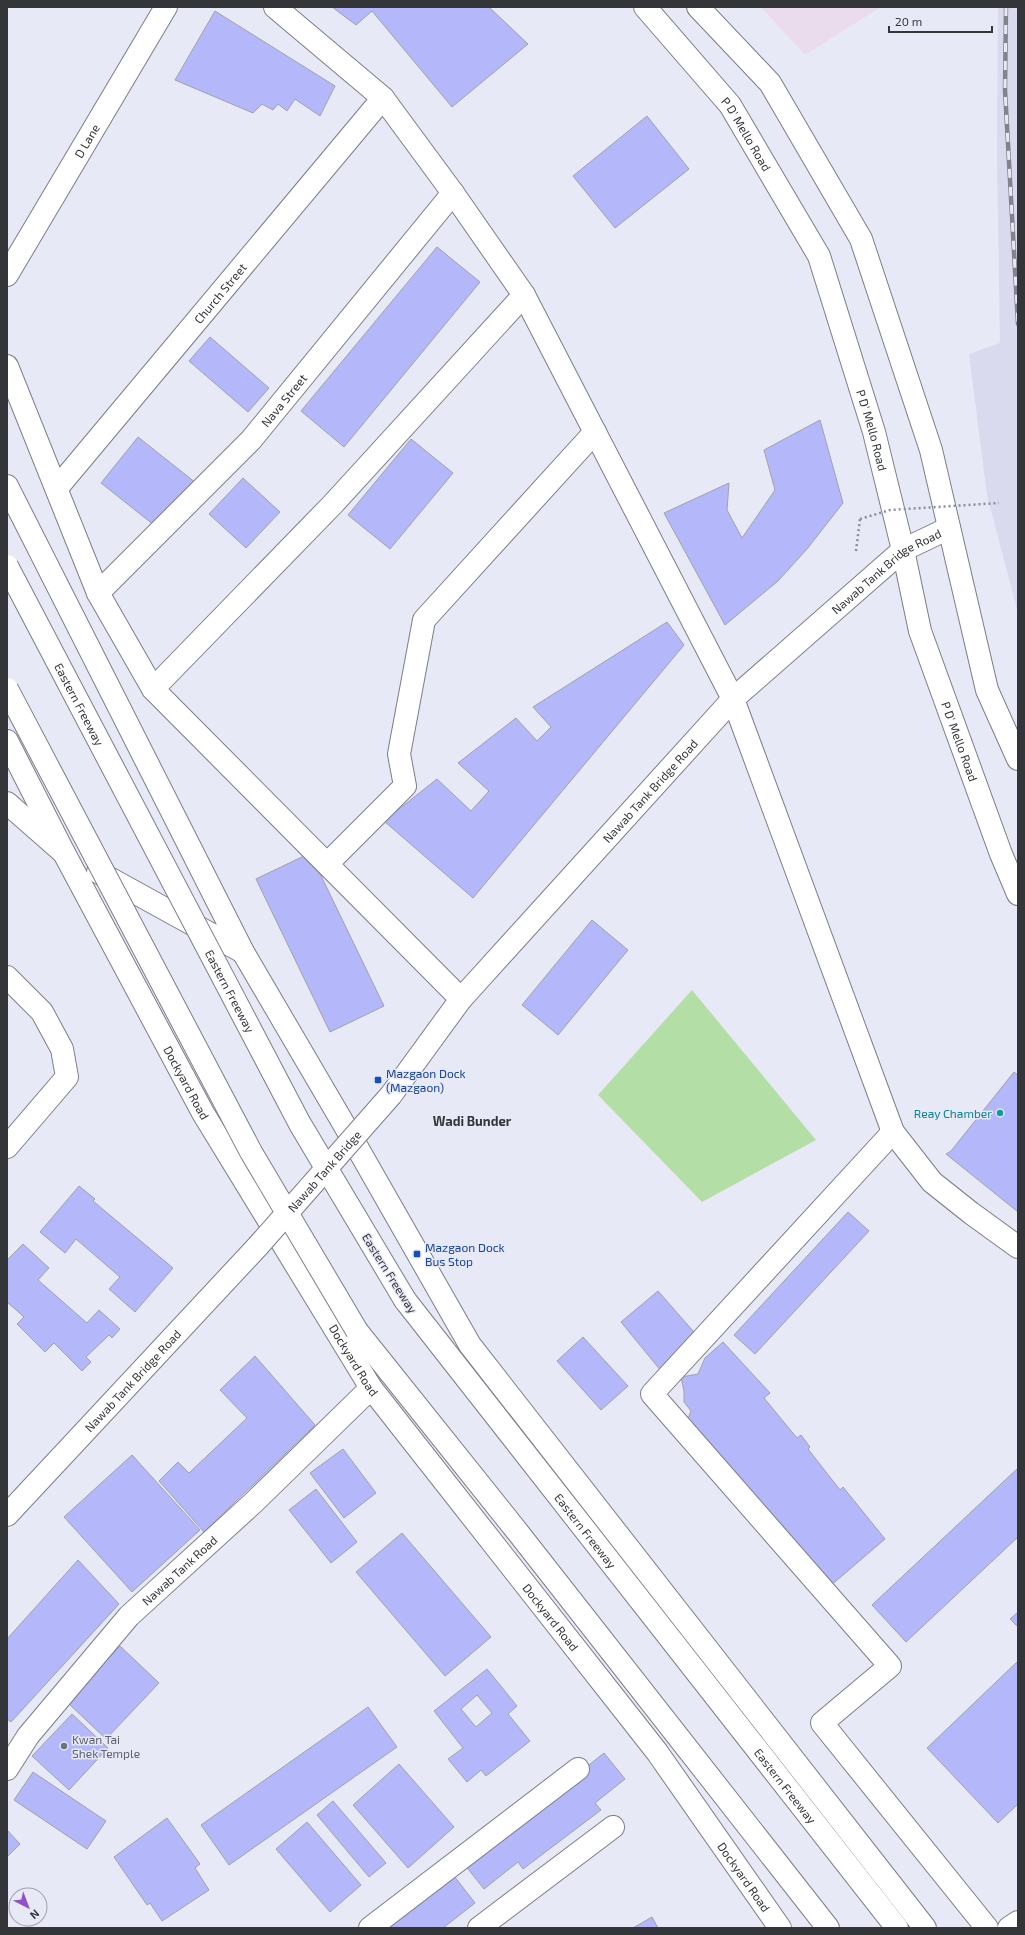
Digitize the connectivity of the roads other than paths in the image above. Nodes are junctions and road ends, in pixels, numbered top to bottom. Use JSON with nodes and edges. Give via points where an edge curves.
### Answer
{"nodes":[{"id":1,"x":166,"y":7,"type":"edge"},
{"id":2,"x":275,"y":7,"type":"edge"},
{"id":3,"x":644,"y":7,"type":"edge"},
{"id":4,"x":698,"y":7,"type":"edge"},
{"id":5,"x":383,"y":98,"type":"junction"},
{"id":6,"x":453,"y":193,"type":"junction"},
{"id":7,"x":7,"y":275,"type":"edge"},
{"id":8,"x":524,"y":295,"type":"junction"},
{"id":9,"x":7,"y":366,"type":"edge"},
{"id":10,"x":595,"y":432,"type":"junction"},
{"id":11,"x":7,"y":486,"type":"edge"},
{"id":12,"x":57,"y":488,"type":"junction"},
{"id":13,"x":949,"y":528,"type":"junction"},
{"id":14,"x":903,"y":550,"type":"junction"},
{"id":15,"x":7,"y":566,"type":"edge"},
{"id":16,"x":98,"y":593,"type":"junction"},
{"id":17,"x":7,"y":689,"type":"edge"},
{"id":18,"x":153,"y":689,"type":"junction"},
{"id":19,"x":733,"y":698,"type":"junction"},
{"id":20,"x":7,"y":741,"type":"edge"},
{"id":21,"x":1018,"y":759,"type":"edge"},
{"id":22,"x":7,"y":803,"type":"edge"},
{"id":23,"x":64,"y":853,"type":"junction"},
{"id":24,"x":327,"y":864,"type":"junction"},
{"id":25,"x":1018,"y":894,"type":"edge"},
{"id":26,"x":243,"y":952,"type":"junction"},
{"id":27,"x":7,"y":977,"type":"edge"},
{"id":28,"x":461,"y":999,"type":"junction"},
{"id":29,"x":391,"y":1095,"type":"joint"},
{"id":30,"x":893,"y":1132,"type":"junction"},
{"id":31,"x":349,"y":1133,"type":"junction"},
{"id":32,"x":7,"y":1147,"type":"edge"},
{"id":33,"x":269,"y":1222,"type":"junction"},
{"id":34,"x":258,"y":1246,"type":"joint"},
{"id":35,"x":1018,"y":1247,"type":"edge"},
{"id":36,"x":371,"y":1388,"type":"junction"},
{"id":37,"x":7,"y":1515,"type":"edge"},
{"id":38,"x":7,"y":1769,"type":"edge"},
{"id":39,"x":578,"y":1769,"type":"dead end"},
{"id":40,"x":613,"y":1827,"type":"dead end"},
{"id":41,"x":1018,"y":1922,"type":"edge"},
{"id":42,"x":370,"y":1928,"type":"edge"},
{"id":43,"x":478,"y":1928,"type":"edge"},
{"id":44,"x":780,"y":1928,"type":"edge"},
{"id":45,"x":828,"y":1928,"type":"edge"},
{"id":46,"x":897,"y":1928,"type":"edge"},
{"id":47,"x":925,"y":1928,"type":"edge"},
{"id":48,"x":986,"y":1928,"type":"edge"},
{"id":49,"x":1009,"y":1928,"type":"edge"}],
"edges":[{"from":1,"to":7,"type":"main road","name":"D Lane"},
{"from":2,"to":5,"type":"main road"},
{"from":3,"to":14,"type":"main road","name":"P D' Mello Road","via":[[730,105],[819,256],[874,432]]},
{"from":4,"to":13,"type":"main road","via":[[770,83],[861,239],[931,450]]},
{"from":5,"to":6,"type":"main road"},
{"from":5,"to":12,"type":"main road","name":"Church Street"},
{"from":6,"to":8,"type":"main road"},
{"from":6,"to":16,"type":"main road","name":"Nava Street","via":[[251,440]]},
{"from":8,"to":10,"type":"main road"},
{"from":8,"to":18,"type":"main road","via":[[333,504]]},
{"from":9,"to":12,"type":"main road"},
{"from":10,"to":19,"type":"main road"},
{"from":10,"to":24,"type":"main road","via":[[424,620],[399,754],[405,786]]},
{"from":11,"to":26,"type":"main road"},
{"from":12,"to":16,"type":"main road"},
{"from":13,"to":14,"type":"main road","name":"Nawab Tank Bridge Road"},
{"from":13,"to":21,"type":"main road","via":[[987,690]]},
{"from":14,"to":19,"type":"main road","name":"Nawab Tank Bridge Road"},
{"from":14,"to":25,"type":"main road","name":"P D' Mello Road","via":[[920,631],[1000,854]]},
{"from":15,"to":46,"type":"main road","name":"Eastern Freeway","bridge":true,"via":[[300,1124],[404,1300]]},
{"from":16,"to":18,"type":"main road"},
{"from":17,"to":45,"type":"main road","bridge":true,"via":[[251,1152],[357,1331]]},
{"from":18,"to":24,"type":"main road"},
{"from":19,"to":28,"type":"main road","name":"Nawab Tank Bridge Road"},
{"from":19,"to":30,"type":"main road"},
{"from":20,"to":23,"type":"main road","name":"Dockyard Road"},
{"from":22,"to":23,"type":"main road"},
{"from":23,"to":26,"type":"main road"},
{"from":23,"to":33,"type":"main road","name":"Dockyard Road","via":[[203,1113]]},
{"from":24,"to":28,"type":"main road"},
{"from":26,"to":31,"type":"main road"},
{"from":27,"to":32,"type":"main road","via":[[42,1012],[62,1049],[67,1077]]},
{"from":28,"to":29,"type":"main road","name":"Nawab Tank Bridge Road"},
{"from":29,"to":34,"type":"main road","name":"Nawab Tank Bridge","bridge":true},
{"from":30,"to":35,"type":"main road","via":[[932,1182]]},
{"from":30,"to":48,"type":"main road","via":[[652,1394],[890,1666],[822,1723]]},
{"from":31,"to":33,"type":"main road"},
{"from":31,"to":47,"type":"main road","via":[[470,1345]]},
{"from":33,"to":36,"type":"main road","name":"Dockyard Road"},
{"from":34,"to":37,"type":"main road","name":"Nawab Tank Bridge Road"},
{"from":36,"to":38,"type":"main road","name":"Nawab Tank Road","via":[[253,1503],[130,1616],[28,1736]]},
{"from":36,"to":44,"type":"main road","name":"Dockyard Road","via":[[657,1752]]},
{"from":39,"to":42,"type":"main road"},
{"from":40,"to":43,"type":"main road"},
{"from":41,"to":49,"type":"main road"}]}
